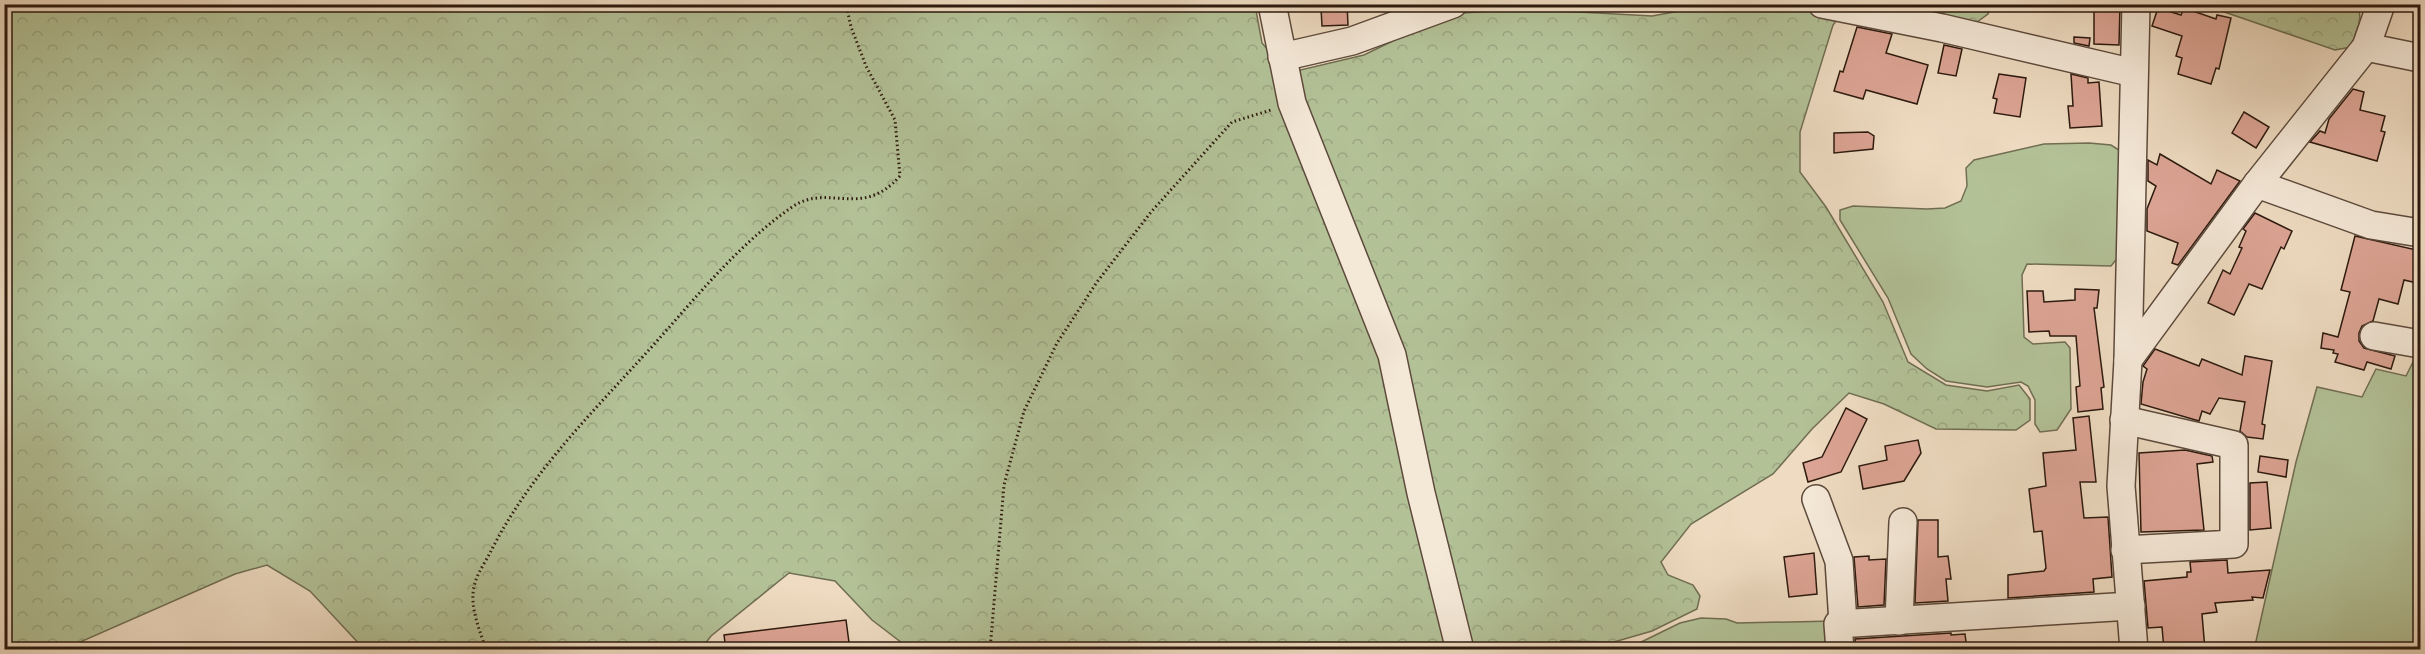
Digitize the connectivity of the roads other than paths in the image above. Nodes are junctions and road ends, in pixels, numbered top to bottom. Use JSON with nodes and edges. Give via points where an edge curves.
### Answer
{"nodes":[{"id":1,"x":1272,"y":4,"type":"edge"},
{"id":2,"x":1453,"y":4,"type":"edge"},
{"id":3,"x":1822,"y":4,"type":"edge"},
{"id":4,"x":2136,"y":4,"type":"edge"},
{"id":5,"x":2381,"y":4,"type":"edge"},
{"id":6,"x":2366,"y":46,"type":"junction"},
{"id":7,"x":1282,"y":57,"type":"junction"},
{"id":8,"x":2421,"y":58,"type":"edge"},
{"id":9,"x":2134,"y":73,"type":"junction"},
{"id":10,"x":2257,"y":184,"type":"junction"},
{"id":11,"x":2421,"y":233,"type":"edge"},
{"id":12,"x":2374,"y":336,"type":"dead end"},
{"id":13,"x":2421,"y":344,"type":"edge"},
{"id":14,"x":2128,"y":360,"type":"junction"},
{"id":15,"x":2124,"y":420,"type":"junction"},
{"id":16,"x":1816,"y":499,"type":"dead end"},
{"id":17,"x":1903,"y":522,"type":"dead end"},
{"id":18,"x":2125,"y":550,"type":"junction"},
{"id":19,"x":2131,"y":606,"type":"junction"},
{"id":20,"x":1899,"y":621,"type":"junction"},
{"id":21,"x":1841,"y":636,"type":"edge"},
{"id":22,"x":1460,"y":650,"type":"edge"},
{"id":23,"x":2134,"y":650,"type":"edge"}],
"edges":[{"from":1,"to":7,"type":"street"},
{"from":2,"to":7,"type":"street","via":[[1352,41]]},
{"from":3,"to":9,"type":"street"},
{"from":4,"to":9,"type":"street"},
{"from":5,"to":6,"type":"street"},
{"from":6,"to":8,"type":"street"},
{"from":6,"to":10,"type":"street"},
{"from":7,"to":22,"type":"street","via":[[1292,104],[1392,355]]},
{"from":9,"to":14,"type":"street"},
{"from":10,"to":11,"type":"street","via":[[2371,225]]},
{"from":10,"to":14,"type":"street"},
{"from":12,"to":13,"type":"street"},
{"from":14,"to":15,"type":"street"},
{"from":15,"to":18,"type":"street","via":[[2121,486]]},
{"from":15,"to":18,"type":"street","via":[[2234,445],[2234,544]]},
{"from":16,"to":21,"type":"street","via":[[1839,561]]},
{"from":17,"to":20,"type":"street"},
{"from":18,"to":19,"type":"street"},
{"from":19,"to":20,"type":"street"},
{"from":19,"to":23,"type":"street"},
{"from":20,"to":21,"type":"street"}]}
